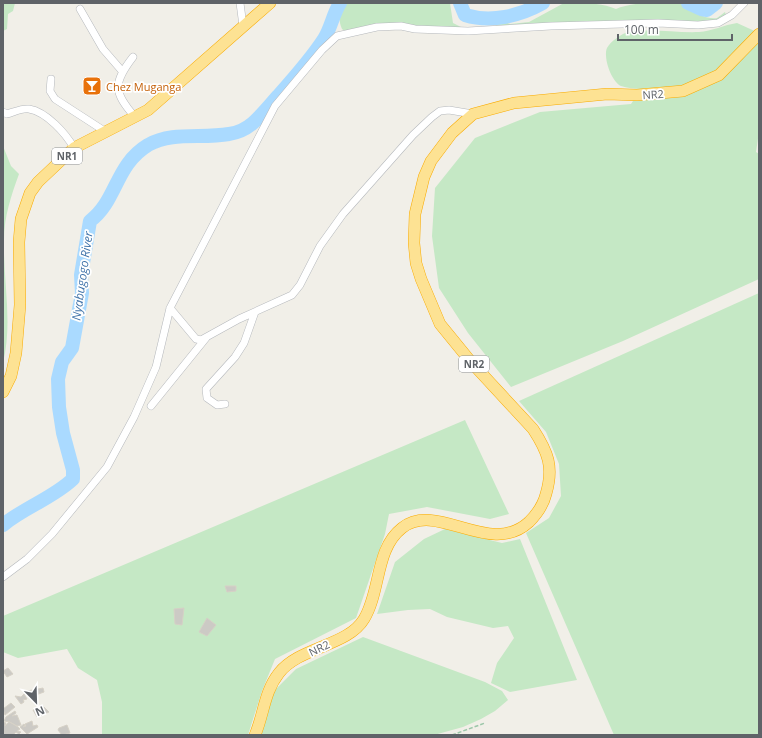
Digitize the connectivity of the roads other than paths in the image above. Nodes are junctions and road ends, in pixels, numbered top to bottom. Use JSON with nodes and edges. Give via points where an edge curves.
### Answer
{"nodes":[{"id":1,"x":240,"y":3,"type":"edge"},
{"id":2,"x":270,"y":3,"type":"edge"},
{"id":3,"x":744,"y":3,"type":"edge"},
{"id":4,"x":80,"y":9,"type":"dead end"},
{"id":5,"x":243,"y":26,"type":"junction"},
{"id":6,"x":759,"y":34,"type":"edge"},
{"id":7,"x":133,"y":56,"type":"dead end"},
{"id":8,"x":122,"y":71,"type":"junction"},
{"id":9,"x":51,"y":79,"type":"dead end"},
{"id":10,"x":3,"y":112,"type":"edge"},
{"id":11,"x":473,"y":114,"type":"junction"},
{"id":12,"x":135,"y":117,"type":"junction"},
{"id":13,"x":106,"y":132,"type":"junction"},
{"id":14,"x":74,"y":148,"type":"junction"},
{"id":15,"x":170,"y":308,"type":"junction"},
{"id":16,"x":255,"y":312,"type":"junction"},
{"id":17,"x":206,"y":338,"type":"junction"},
{"id":18,"x":3,"y":392,"type":"edge"},
{"id":19,"x":225,"y":404,"type":"dead end"},
{"id":20,"x":151,"y":406,"type":"dead end"},
{"id":21,"x":3,"y":577,"type":"edge"},
{"id":22,"x":255,"y":735,"type":"edge"}],
"edges":[{"from":1,"to":5,"type":"street"},
{"from":2,"to":5,"type":"highway","number":"NR1"},
{"from":3,"to":15,"type":"street","via":[[732,15],[718,23],[698,25],[658,23],[468,31],[401,26],[377,27],[337,36],[275,106]]},
{"from":4,"to":8,"type":"street","via":[[102,48]]},
{"from":5,"to":12,"type":"highway","number":"NR1","via":[[148,110]]},
{"from":6,"to":11,"type":"highway","name":"NR2","number":"NR2","via":[[719,75],[683,91],[637,95],[607,94],[514,103]]},
{"from":7,"to":8,"type":"street"},
{"from":8,"to":12,"type":"street","via":[[118,80],[118,92],[123,103]]},
{"from":9,"to":13,"type":"street","via":[[50,91],[55,99]]},
{"from":10,"to":14,"type":"street","via":[[7,114],[28,109],[38,112],[56,126]]},
{"from":11,"to":16,"type":"street","via":[[440,111],[422,126],[344,214],[320,246],[296,291],[286,299]]},
{"from":11,"to":22,"type":"highway","name":"NR2","number":"NR2","via":[[441,146],[431,160],[424,177],[416,214],[416,263],[440,324],[541,441],[550,468],[544,502],[524,526],[506,534],[489,534],[442,522],[418,520],[402,527],[388,546],[372,601],[360,626],[293,660],[279,672],[268,690]]},
{"from":12,"to":13,"type":"highway","number":"NR1"},
{"from":13,"to":14,"type":"highway","number":"NR1"},
{"from":14,"to":18,"type":"highway","number":"NR1","via":[[38,182],[25,204],[19,242],[18,335],[11,376]]},
{"from":15,"to":17,"type":"street","via":[[196,339]]},
{"from":15,"to":21,"type":"street","via":[[156,367],[134,417],[107,467],[52,534],[27,559]]},
{"from":16,"to":17,"type":"street"},
{"from":16,"to":19,"type":"street","via":[[244,343],[206,389],[207,398],[217,405]]},
{"from":17,"to":20,"type":"street"}]}
